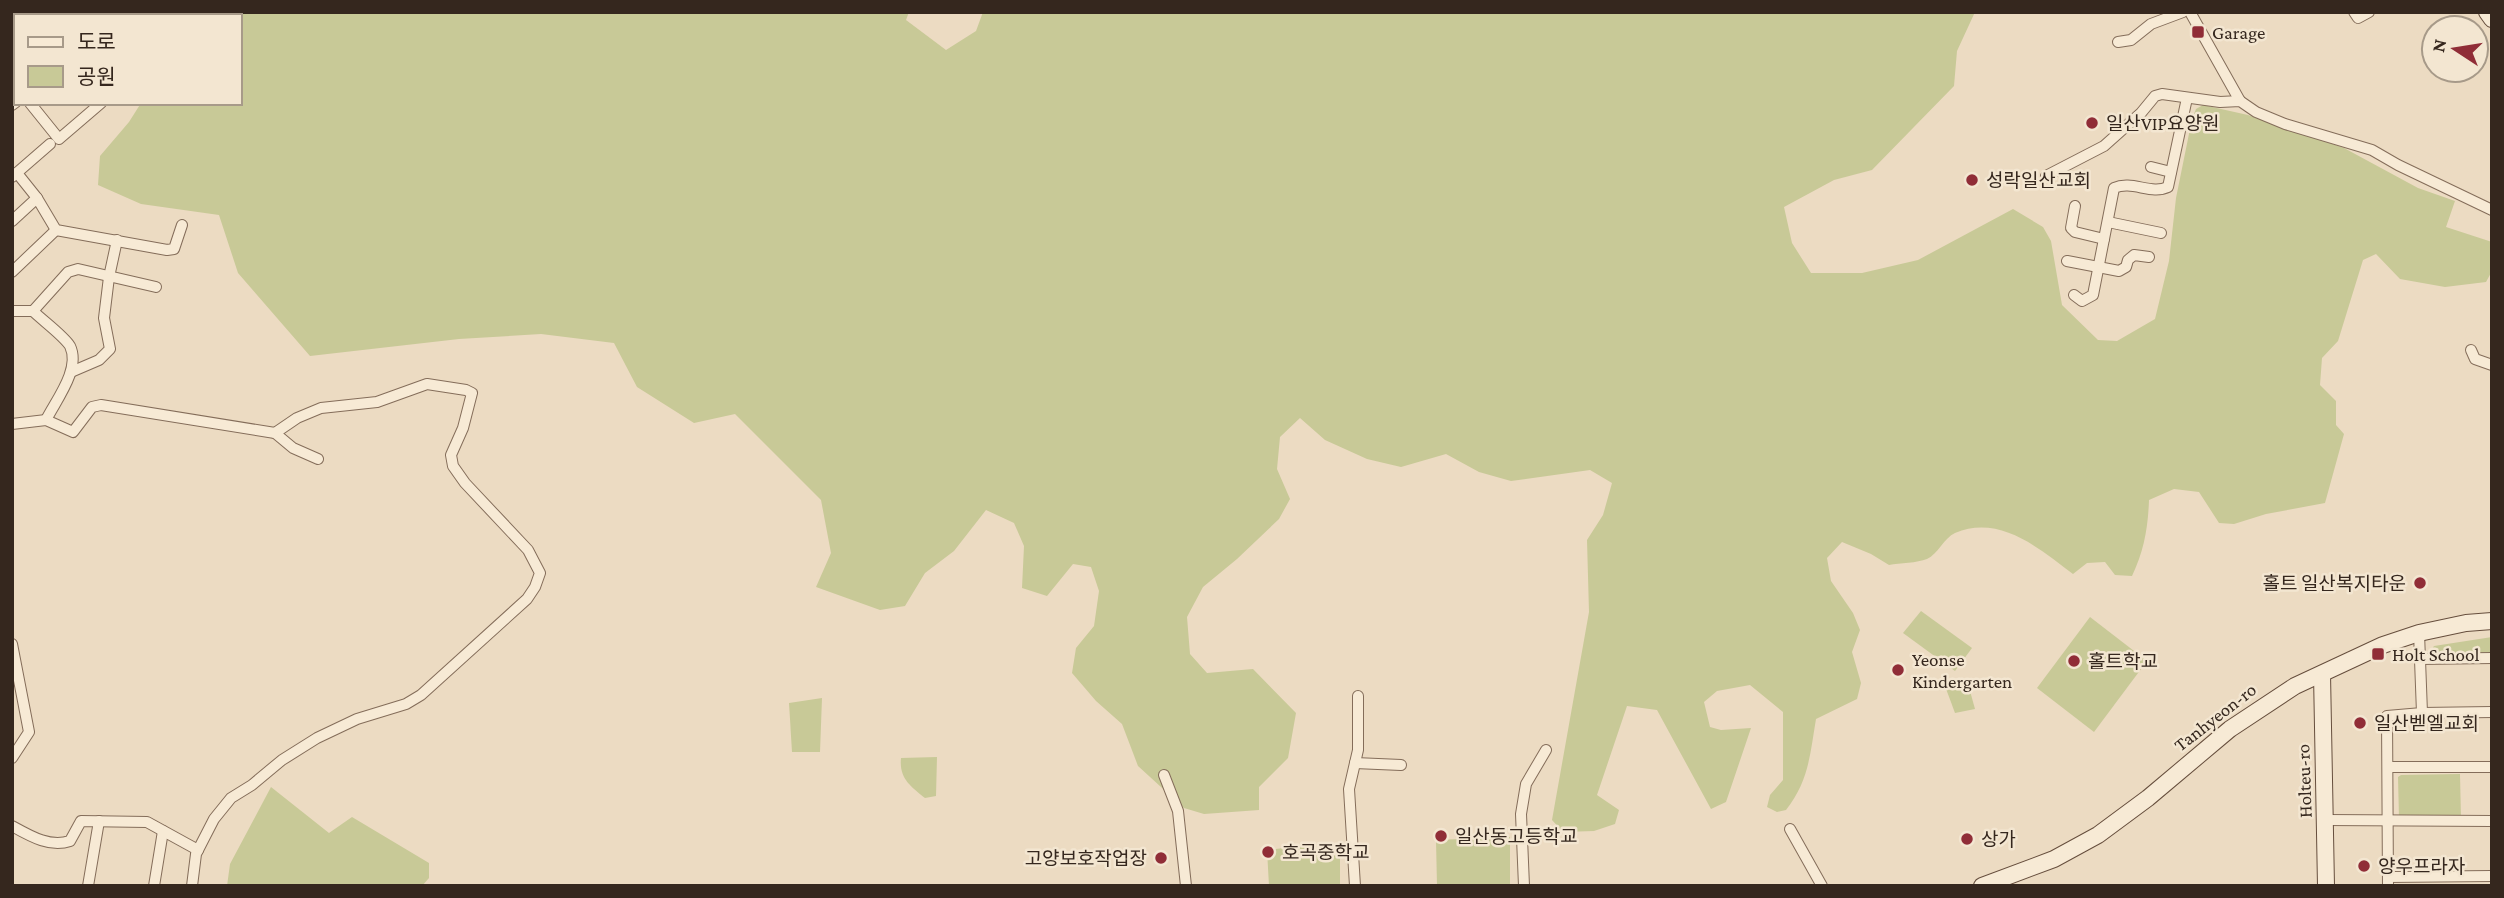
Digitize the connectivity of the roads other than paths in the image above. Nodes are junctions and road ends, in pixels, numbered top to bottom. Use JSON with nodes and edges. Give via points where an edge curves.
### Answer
{"nodes":[{"id":1,"x":2183,"y":12,"type":"edge"},
{"id":2,"x":2190,"y":12,"type":"edge"},
{"id":3,"x":2354,"y":12,"type":"edge"},
{"id":4,"x":2369,"y":12,"type":"edge"},
{"id":5,"x":2487,"y":12,"type":"edge"},
{"id":6,"x":2492,"y":19,"type":"edge"},
{"id":7,"x":2118,"y":42,"type":"dead end"},
{"id":8,"x":2187,"y":98,"type":"junction"},
{"id":9,"x":2240,"y":101,"type":"junction"},
{"id":10,"x":32,"y":105,"type":"edge"},
{"id":11,"x":99,"y":105,"type":"edge"},
{"id":12,"x":50,"y":144,"type":"dead end"},
{"id":13,"x":2151,"y":167,"type":"dead end"},
{"id":14,"x":2171,"y":172,"type":"junction"},
{"id":15,"x":14,"y":175,"type":"edge"},
{"id":16,"x":2046,"y":176,"type":"dead end"},
{"id":17,"x":37,"y":198,"type":"junction"},
{"id":18,"x":2075,"y":206,"type":"dead end"},
{"id":19,"x":2492,"y":210,"type":"edge"},
{"id":20,"x":12,"y":221,"type":"edge"},
{"id":21,"x":2108,"y":222,"type":"junction"},
{"id":22,"x":181,"y":225,"type":"dead end"},
{"id":23,"x":56,"y":230,"type":"junction"},
{"id":24,"x":2161,"y":233,"type":"dead end"},
{"id":25,"x":2104,"y":239,"type":"junction"},
{"id":26,"x":117,"y":240,"type":"junction"},
{"id":27,"x":2148,"y":257,"type":"dead end"},
{"id":28,"x":2067,"y":261,"type":"dead end"},
{"id":29,"x":2099,"y":267,"type":"junction"},
{"id":30,"x":12,"y":272,"type":"edge"},
{"id":31,"x":109,"y":277,"type":"junction"},
{"id":32,"x":156,"y":287,"type":"dead end"},
{"id":33,"x":2074,"y":295,"type":"dead end"},
{"id":34,"x":12,"y":311,"type":"edge"},
{"id":35,"x":33,"y":311,"type":"junction"},
{"id":36,"x":2471,"y":350,"type":"dead end"},
{"id":37,"x":2492,"y":365,"type":"edge"},
{"id":38,"x":71,"y":372,"type":"junction"},
{"id":39,"x":46,"y":420,"type":"junction"},
{"id":40,"x":12,"y":424,"type":"edge"},
{"id":41,"x":275,"y":433,"type":"junction"},
{"id":42,"x":318,"y":459,"type":"dead end"},
{"id":43,"x":2492,"y":621,"type":"edge"},
{"id":44,"x":2420,"y":633,"type":"junction"},
{"id":45,"x":12,"y":645,"type":"edge"},
{"id":46,"x":2492,"y":658,"type":"edge"},
{"id":47,"x":2420,"y":659,"type":"junction"},
{"id":48,"x":2322,"y":674,"type":"junction"},
{"id":49,"x":1358,"y":696,"type":"dead end"},
{"id":50,"x":2492,"y":712,"type":"edge"},
{"id":51,"x":2421,"y":713,"type":"junction"},
{"id":52,"x":1546,"y":750,"type":"dead end"},
{"id":53,"x":12,"y":758,"type":"edge"},
{"id":54,"x":1355,"y":763,"type":"junction"},
{"id":55,"x":1401,"y":765,"type":"dead end"},
{"id":56,"x":2388,"y":767,"type":"junction"},
{"id":57,"x":2492,"y":767,"type":"edge"},
{"id":58,"x":1164,"y":775,"type":"dead end"},
{"id":59,"x":2326,"y":820,"type":"junction"},
{"id":60,"x":99,"y":821,"type":"junction"},
{"id":61,"x":2388,"y":821,"type":"junction"},
{"id":62,"x":2492,"y":821,"type":"edge"},
{"id":63,"x":12,"y":826,"type":"edge"},
{"id":64,"x":1790,"y":829,"type":"dead end"},
{"id":65,"x":163,"y":831,"type":"junction"},
{"id":66,"x":198,"y":850,"type":"junction"},
{"id":67,"x":2492,"y":876,"type":"edge"},
{"id":68,"x":2388,"y":881,"type":"edge"},
{"id":69,"x":88,"y":886,"type":"edge"},
{"id":70,"x":153,"y":886,"type":"edge"},
{"id":71,"x":191,"y":886,"type":"edge"},
{"id":72,"x":1186,"y":886,"type":"edge"},
{"id":73,"x":1355,"y":886,"type":"edge"},
{"id":74,"x":1524,"y":886,"type":"edge"},
{"id":75,"x":1822,"y":886,"type":"edge"},
{"id":76,"x":1982,"y":886,"type":"edge"},
{"id":77,"x":2326,"y":886,"type":"edge"}],
"edges":[{"from":1,"to":7,"type":"street","via":[[2151,24],[2131,40]]},
{"from":2,"to":9,"type":"street"},
{"from":3,"to":4,"type":"street","via":[[2358,18]]},
{"from":5,"to":6,"type":"main road"},
{"from":8,"to":9,"type":"street"},
{"from":8,"to":14,"type":"street"},
{"from":8,"to":16,"type":"street","via":[[2155,96],[2104,145]]},
{"from":9,"to":19,"type":"street","via":[[2285,124],[2372,150]]},
{"from":10,"to":11,"type":"street","via":[[59,139]]},
{"from":12,"to":15,"type":"street"},
{"from":13,"to":14,"type":"street"},
{"from":14,"to":21,"type":"street","via":[[2168,187],[2161,191],[2122,184],[2114,188]]},
{"from":15,"to":17,"type":"street"},
{"from":17,"to":20,"type":"street"},
{"from":17,"to":23,"type":"street"},
{"from":18,"to":25,"type":"street","via":[[2071,228]]},
{"from":21,"to":24,"type":"street"},
{"from":21,"to":25,"type":"street"},
{"from":22,"to":26,"type":"street","via":[[174,249]]},
{"from":23,"to":26,"type":"street"},
{"from":23,"to":30,"type":"street"},
{"from":25,"to":29,"type":"street"},
{"from":26,"to":31,"type":"street"},
{"from":27,"to":29,"type":"street","via":[[2134,255],[2119,271]]},
{"from":28,"to":29,"type":"street"},
{"from":29,"to":33,"type":"street","via":[[2093,295],[2082,301]]},
{"from":31,"to":32,"type":"street"},
{"from":31,"to":35,"type":"street","via":[[78,269],[68,272]]},
{"from":31,"to":38,"type":"street","via":[[104,318],[110,349],[99,360]]},
{"from":34,"to":35,"type":"street"},
{"from":35,"to":38,"type":"street","via":[[69,345]]},
{"from":36,"to":37,"type":"street","via":[[2475,359]]},
{"from":38,"to":39,"type":"street"},
{"from":39,"to":40,"type":"street"},
{"from":39,"to":41,"type":"street","via":[[73,432],[92,407],[102,405]]},
{"from":41,"to":42,"type":"street","via":[[293,448]]},
{"from":41,"to":66,"type":"street","via":[[321,408],[377,402],[427,384],[472,393],[451,455],[453,466],[528,550],[540,573],[527,599],[421,695],[357,719],[282,760],[231,798]]},
{"from":43,"to":44,"type":"main road","name":"Tanhyeon-ro"},
{"from":44,"to":47,"type":"street"},
{"from":44,"to":48,"type":"main road","name":"Tanhyeon-ro"},
{"from":45,"to":53,"type":"street","via":[[29,732]]},
{"from":46,"to":47,"type":"street"},
{"from":47,"to":51,"type":"street"},
{"from":48,"to":59,"type":"main road","name":"Holteu-ro"},
{"from":48,"to":76,"type":"main road","name":"Tanhyeon-ro","via":[[2295,686],[2230,729],[2098,835],[2054,859]]},
{"from":49,"to":54,"type":"street"},
{"from":50,"to":51,"type":"street"},
{"from":51,"to":56,"type":"street","via":[[2387,716]]},
{"from":52,"to":74,"type":"street","via":[[1526,785],[1521,814]]},
{"from":54,"to":55,"type":"street"},
{"from":54,"to":73,"type":"street","via":[[1349,789]]},
{"from":56,"to":57,"type":"street"},
{"from":56,"to":61,"type":"street"},
{"from":58,"to":72,"type":"street","via":[[1178,811]]},
{"from":59,"to":61,"type":"street"},
{"from":59,"to":77,"type":"main road","name":"Holteu-ro"},
{"from":60,"to":63,"type":"street","via":[[81,821],[71,841],[57,845]]},
{"from":60,"to":65,"type":"street","via":[[147,822]]},
{"from":60,"to":69,"type":"street"},
{"from":61,"to":62,"type":"street"},
{"from":61,"to":68,"type":"street"},
{"from":64,"to":75,"type":"street"},
{"from":65,"to":66,"type":"street"},
{"from":65,"to":70,"type":"street"},
{"from":66,"to":71,"type":"street"},
{"from":67,"to":68,"type":"street"}]}
